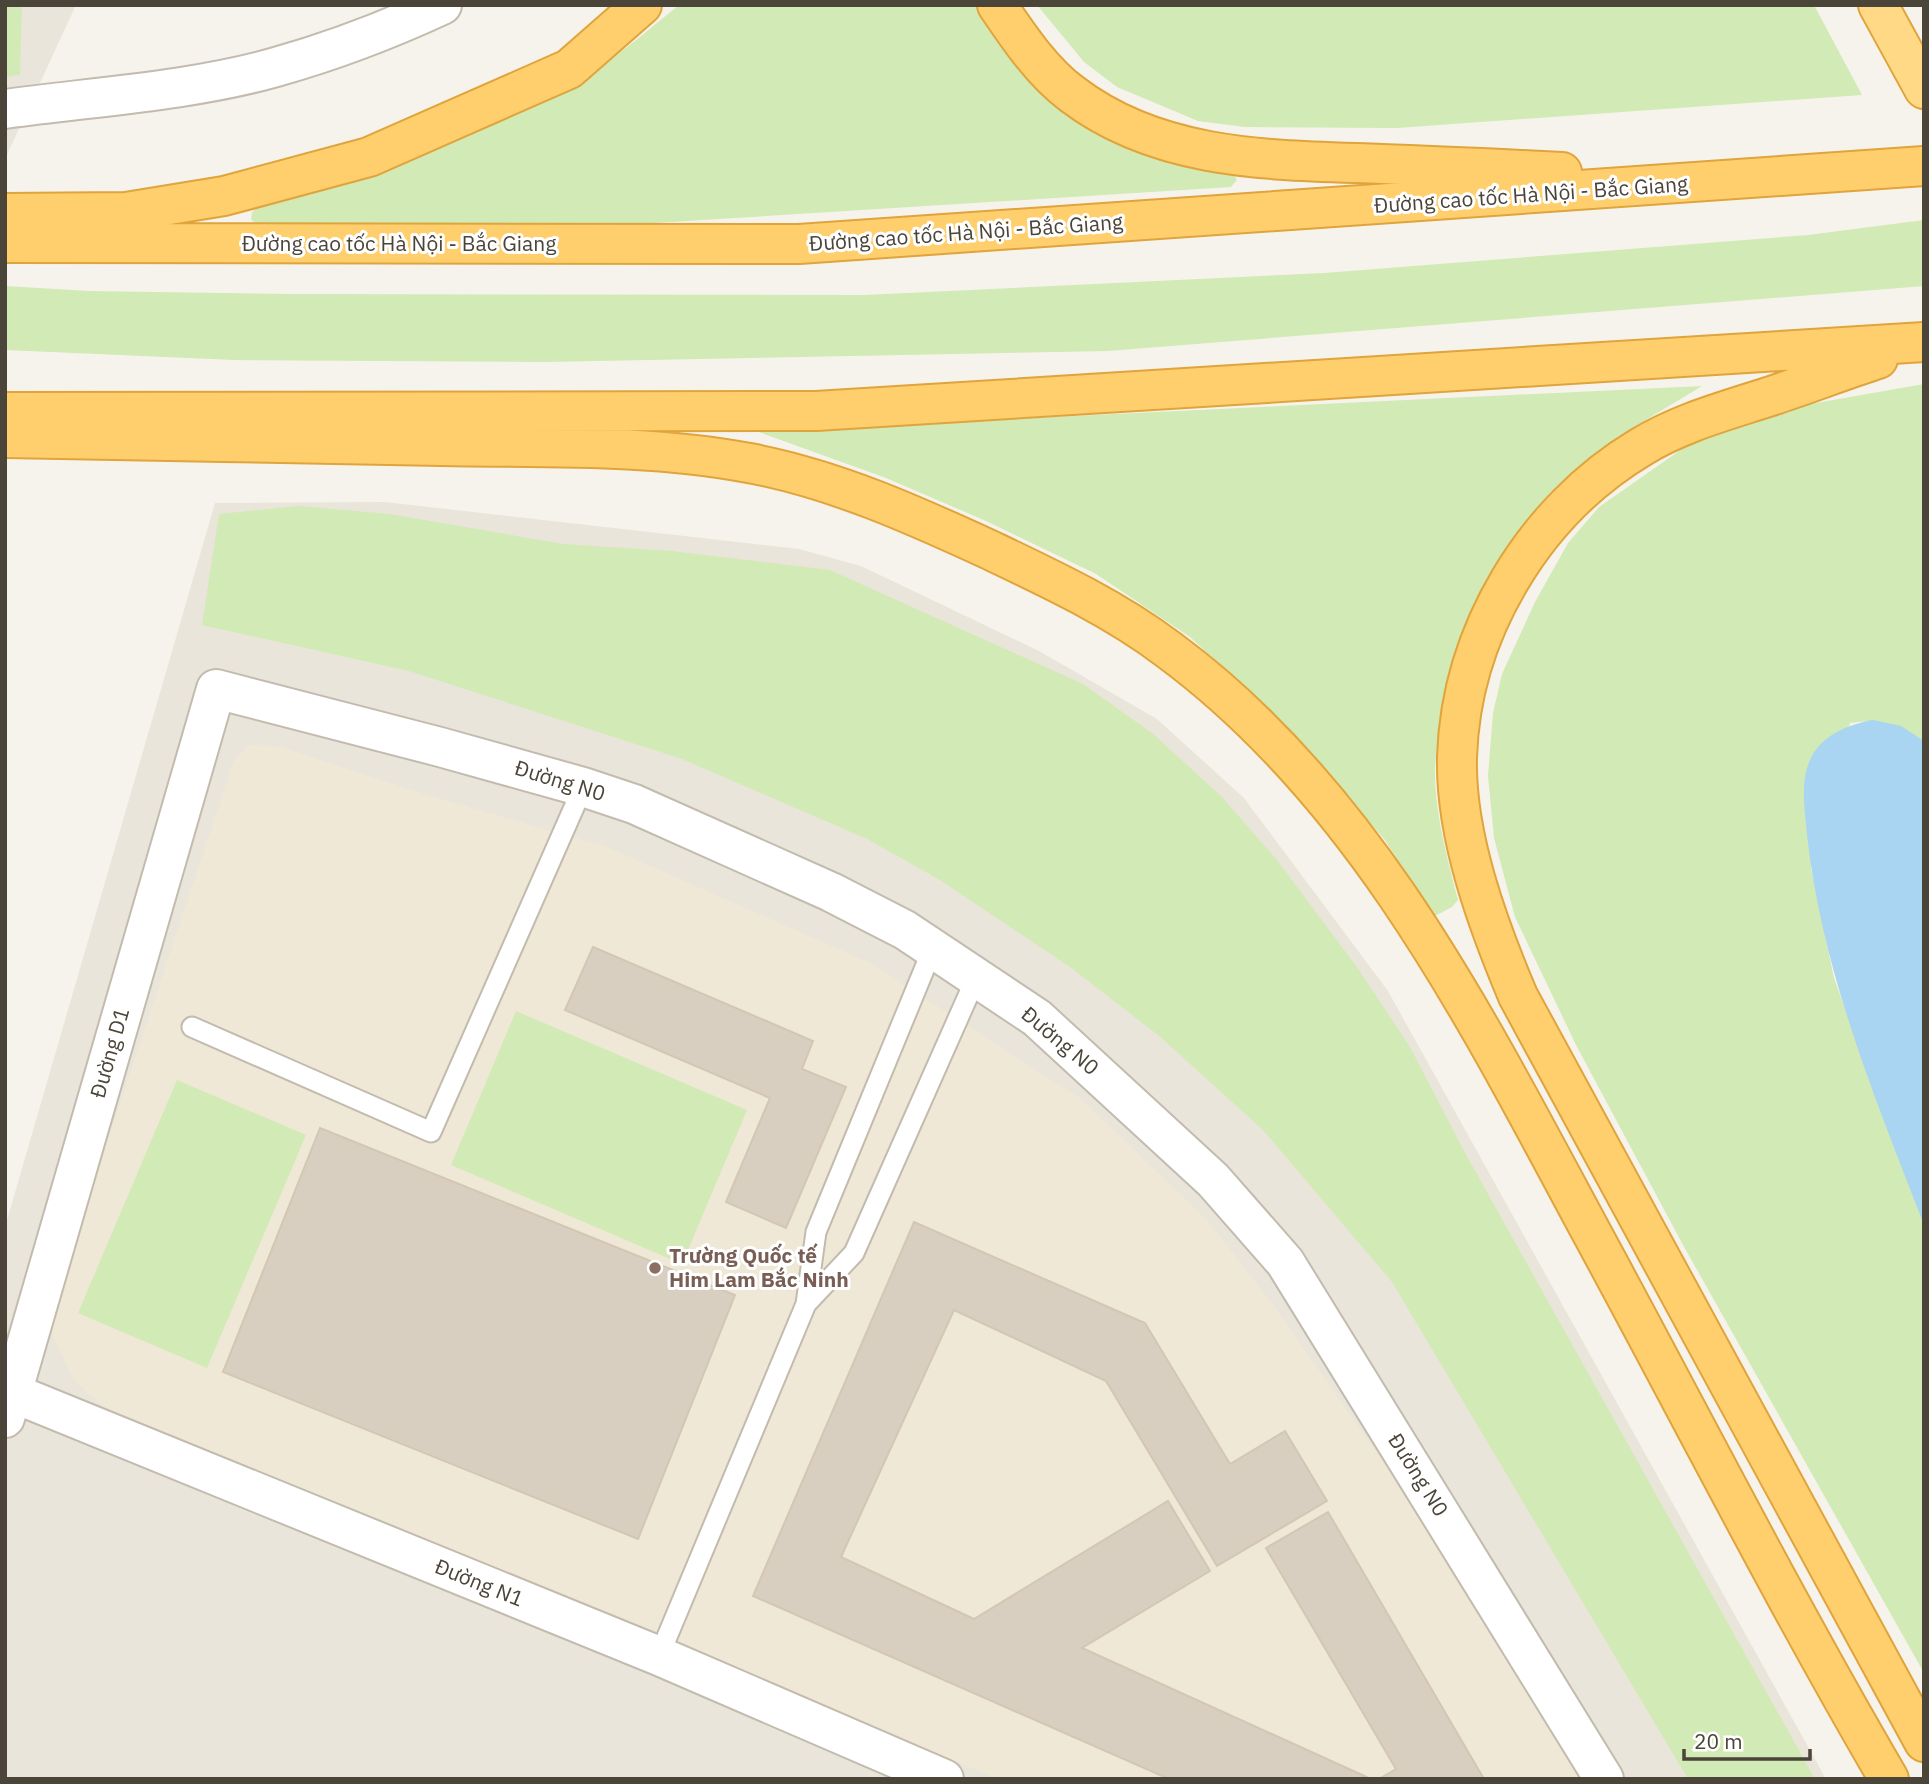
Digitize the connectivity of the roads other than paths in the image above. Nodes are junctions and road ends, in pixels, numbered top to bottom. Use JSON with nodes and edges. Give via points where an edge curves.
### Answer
{"nodes":[{"id":1,"x":442,"y":5,"type":"edge"},
{"id":2,"x":642,"y":5,"type":"edge"},
{"id":3,"x":997,"y":5,"type":"edge"},
{"id":4,"x":1878,"y":5,"type":"edge"},
{"id":5,"x":1924,"y":89,"type":"edge"},
{"id":6,"x":5,"y":109,"type":"edge"},
{"id":7,"x":1924,"y":164,"type":"edge"},
{"id":8,"x":1753,"y":180,"type":"junction"},
{"id":9,"x":5,"y":213,"type":"edge"},
{"id":10,"x":5,"y":243,"type":"edge"},
{"id":11,"x":1924,"y":343,"type":"edge"},
{"id":12,"x":5,"y":412,"type":"edge"},
{"id":13,"x":5,"y":438,"type":"edge"},
{"id":14,"x":216,"y":689,"type":"joint"},
{"id":15,"x":583,"y":787,"type":"junction"},
{"id":16,"x":933,"y":948,"type":"junction"},
{"id":17,"x":976,"y":978,"type":"junction"},
{"id":18,"x":192,"y":1027,"type":"dead end"},
{"id":19,"x":806,"y":1304,"type":"junction"},
{"id":20,"x":9,"y":1405,"type":"edge"},
{"id":21,"x":659,"y":1657,"type":"junction"},
{"id":22,"x":1924,"y":1742,"type":"edge"},
{"id":23,"x":919,"y":1774,"type":"edge"},
{"id":24,"x":1604,"y":1779,"type":"edge"},
{"id":25,"x":1889,"y":1779,"type":"edge"}],
"edges":[{"from":1,"to":6,"type":"street","via":[[380,34],[274,68]]},
{"from":2,"to":9,"type":"highway","via":[[569,69],[369,156],[225,196],[139,211]]},
{"from":3,"to":8,"type":"highway","via":[[1070,93],[1130,128],[1204,152],[1305,161]]},
{"from":4,"to":5,"type":"highway"},
{"from":7,"to":8,"type":"highway","name":"Đường cao tốc Hà Nội - Bắc Giang"},
{"from":8,"to":10,"type":"highway","name":"Đường cao tốc Hà Nội - Bắc Giang","via":[[799,244]]},
{"from":11,"to":12,"type":"highway","via":[[816,411]]},
{"from":11,"to":22,"type":"highway","via":[[1681,427],[1641,447],[1569,503],[1519,562],[1496,604],[1464,698],[1457,757],[1463,817],[1478,887],[1518,996]]},
{"from":13,"to":25,"type":"highway","via":[[611,449],[753,464],[842,487],[902,509],[1065,587],[1166,647],[1252,721],[1289,760],[1372,858],[1426,939],[1502,1068]]},
{"from":14,"to":15,"type":"street","name":"Đường N0"},
{"from":14,"to":20,"type":"street","name":"Đường D1"},
{"from":15,"to":16,"type":"street","name":"Đường N0","via":[[634,804],[831,891]]},
{"from":15,"to":18,"type":"lane","via":[[431,1132]]},
{"from":16,"to":17,"type":"street","name":"Đường N0"},
{"from":16,"to":19,"type":"lane","via":[[816,1232]]},
{"from":17,"to":19,"type":"lane","via":[[854,1253]]},
{"from":17,"to":24,"type":"street","name":"Đường N0","via":[[1037,1018],[1152,1122],[1213,1180],[1285,1262]]},
{"from":19,"to":21,"type":"lane"},
{"from":20,"to":21,"type":"street","name":"Đường N1"},
{"from":21,"to":23,"type":"street","name":"Đường N1"}]}
